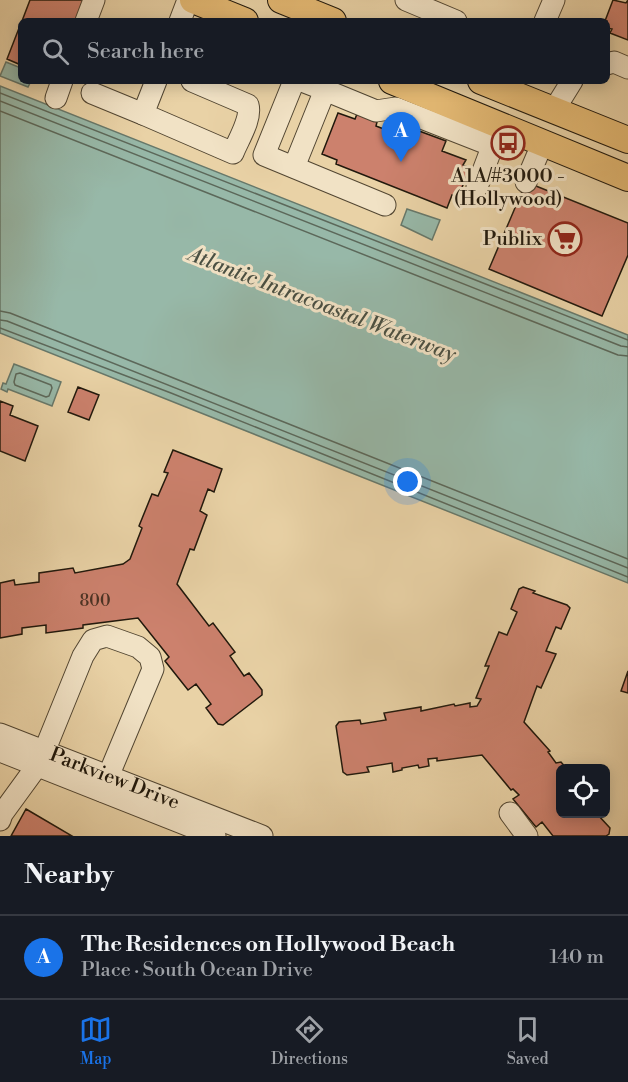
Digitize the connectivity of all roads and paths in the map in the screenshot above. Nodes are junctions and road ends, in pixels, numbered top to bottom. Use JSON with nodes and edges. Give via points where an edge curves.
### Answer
{"nodes":[{"id":1,"x":94,"y":0,"type":"edge"},
{"id":2,"x":188,"y":0,"type":"edge"},
{"id":3,"x":193,"y":0,"type":"edge"},
{"id":4,"x":281,"y":0,"type":"edge"},
{"id":5,"x":554,"y":0,"type":"edge"},
{"id":6,"x":418,"y":7,"type":"edge"},
{"id":7,"x":324,"y":12,"type":"edge"},
{"id":8,"x":451,"y":15,"type":"edge"},
{"id":9,"x":87,"y":18,"type":"edge"},
{"id":10,"x":181,"y":18,"type":"edge"},
{"id":11,"x":238,"y":18,"type":"edge"},
{"id":12,"x":546,"y":18,"type":"edge"},
{"id":13,"x":610,"y":63,"type":"edge"},
{"id":14,"x":628,"y":68,"type":"edge"},
{"id":15,"x":155,"y":84,"type":"edge"},
{"id":16,"x":199,"y":84,"type":"edge"},
{"id":17,"x":293,"y":84,"type":"edge"},
{"id":18,"x":489,"y":84,"type":"edge"},
{"id":19,"x":570,"y":84,"type":"edge"},
{"id":20,"x":330,"y":85,"type":"edge"},
{"id":21,"x":399,"y":89,"type":"edge"},
{"id":22,"x":92,"y":93,"type":"dead end"},
{"id":23,"x":554,"y":110,"type":"junction"},
{"id":24,"x":143,"y":114,"type":"junction"},
{"id":25,"x":496,"y":135,"type":"junction"},
{"id":26,"x":628,"y":140,"type":"edge"},
{"id":27,"x":543,"y":142,"type":"junction"},
{"id":28,"x":294,"y":167,"type":"junction"},
{"id":29,"x":628,"y":178,"type":"edge"},
{"id":30,"x":526,"y":182,"type":"dead end"},
{"id":31,"x":477,"y":187,"type":"dead end"},
{"id":32,"x":384,"y":205,"type":"dead end"},
{"id":33,"x":0,"y":734,"type":"edge"},
{"id":34,"x":0,"y":751,"type":"edge"},
{"id":35,"x":40,"y":759,"type":"junction"},
{"id":36,"x":105,"y":784,"type":"junction"},
{"id":37,"x":510,"y":813,"type":"dead end"},
{"id":38,"x":0,"y":820,"type":"edge"},
{"id":39,"x":214,"y":836,"type":"edge"},
{"id":40,"x":262,"y":836,"type":"edge"},
{"id":41,"x":527,"y":836,"type":"edge"}],
"edges":[{"from":1,"to":9,"type":"street"},
{"from":2,"to":10,"type":"street"},
{"from":3,"to":11,"type":"main road"},
{"from":4,"to":7,"type":"main road"},
{"from":5,"to":12,"type":"street"},
{"from":6,"to":8,"type":"street"},
{"from":13,"to":14,"type":"street"},
{"from":15,"to":24,"type":"street"},
{"from":16,"to":24,"type":"street","via":[[248,105],[248,117],[233,153]]},
{"from":17,"to":28,"type":"street","via":[[264,155]]},
{"from":18,"to":23,"type":"main road"},
{"from":19,"to":23,"type":"street"},
{"from":20,"to":21,"type":"street","via":[[376,111]]},
{"from":20,"to":28,"type":"street"},
{"from":21,"to":25,"type":"main road"},
{"from":22,"to":24,"type":"street"},
{"from":23,"to":26,"type":"main road"},
{"from":25,"to":27,"type":"main road"},
{"from":25,"to":31,"type":"street"},
{"from":27,"to":29,"type":"main road"},
{"from":27,"to":30,"type":"street"},
{"from":28,"to":32,"type":"street"},
{"from":33,"to":35,"type":"street","name":"Parkview Drive"},
{"from":34,"to":35,"type":"street","name":"Parkview Drive"},
{"from":35,"to":36,"type":"street","name":"Parkview Drive"},
{"from":35,"to":36,"type":"street","via":[[93,640],[107,636],[138,647],[150,657],[153,669]]},
{"from":35,"to":38,"type":"street"},
{"from":36,"to":39,"type":"street","name":"Parkview Drive"},
{"from":36,"to":40,"type":"street","name":"Parkview Drive"},
{"from":37,"to":41,"type":"street"}]}
